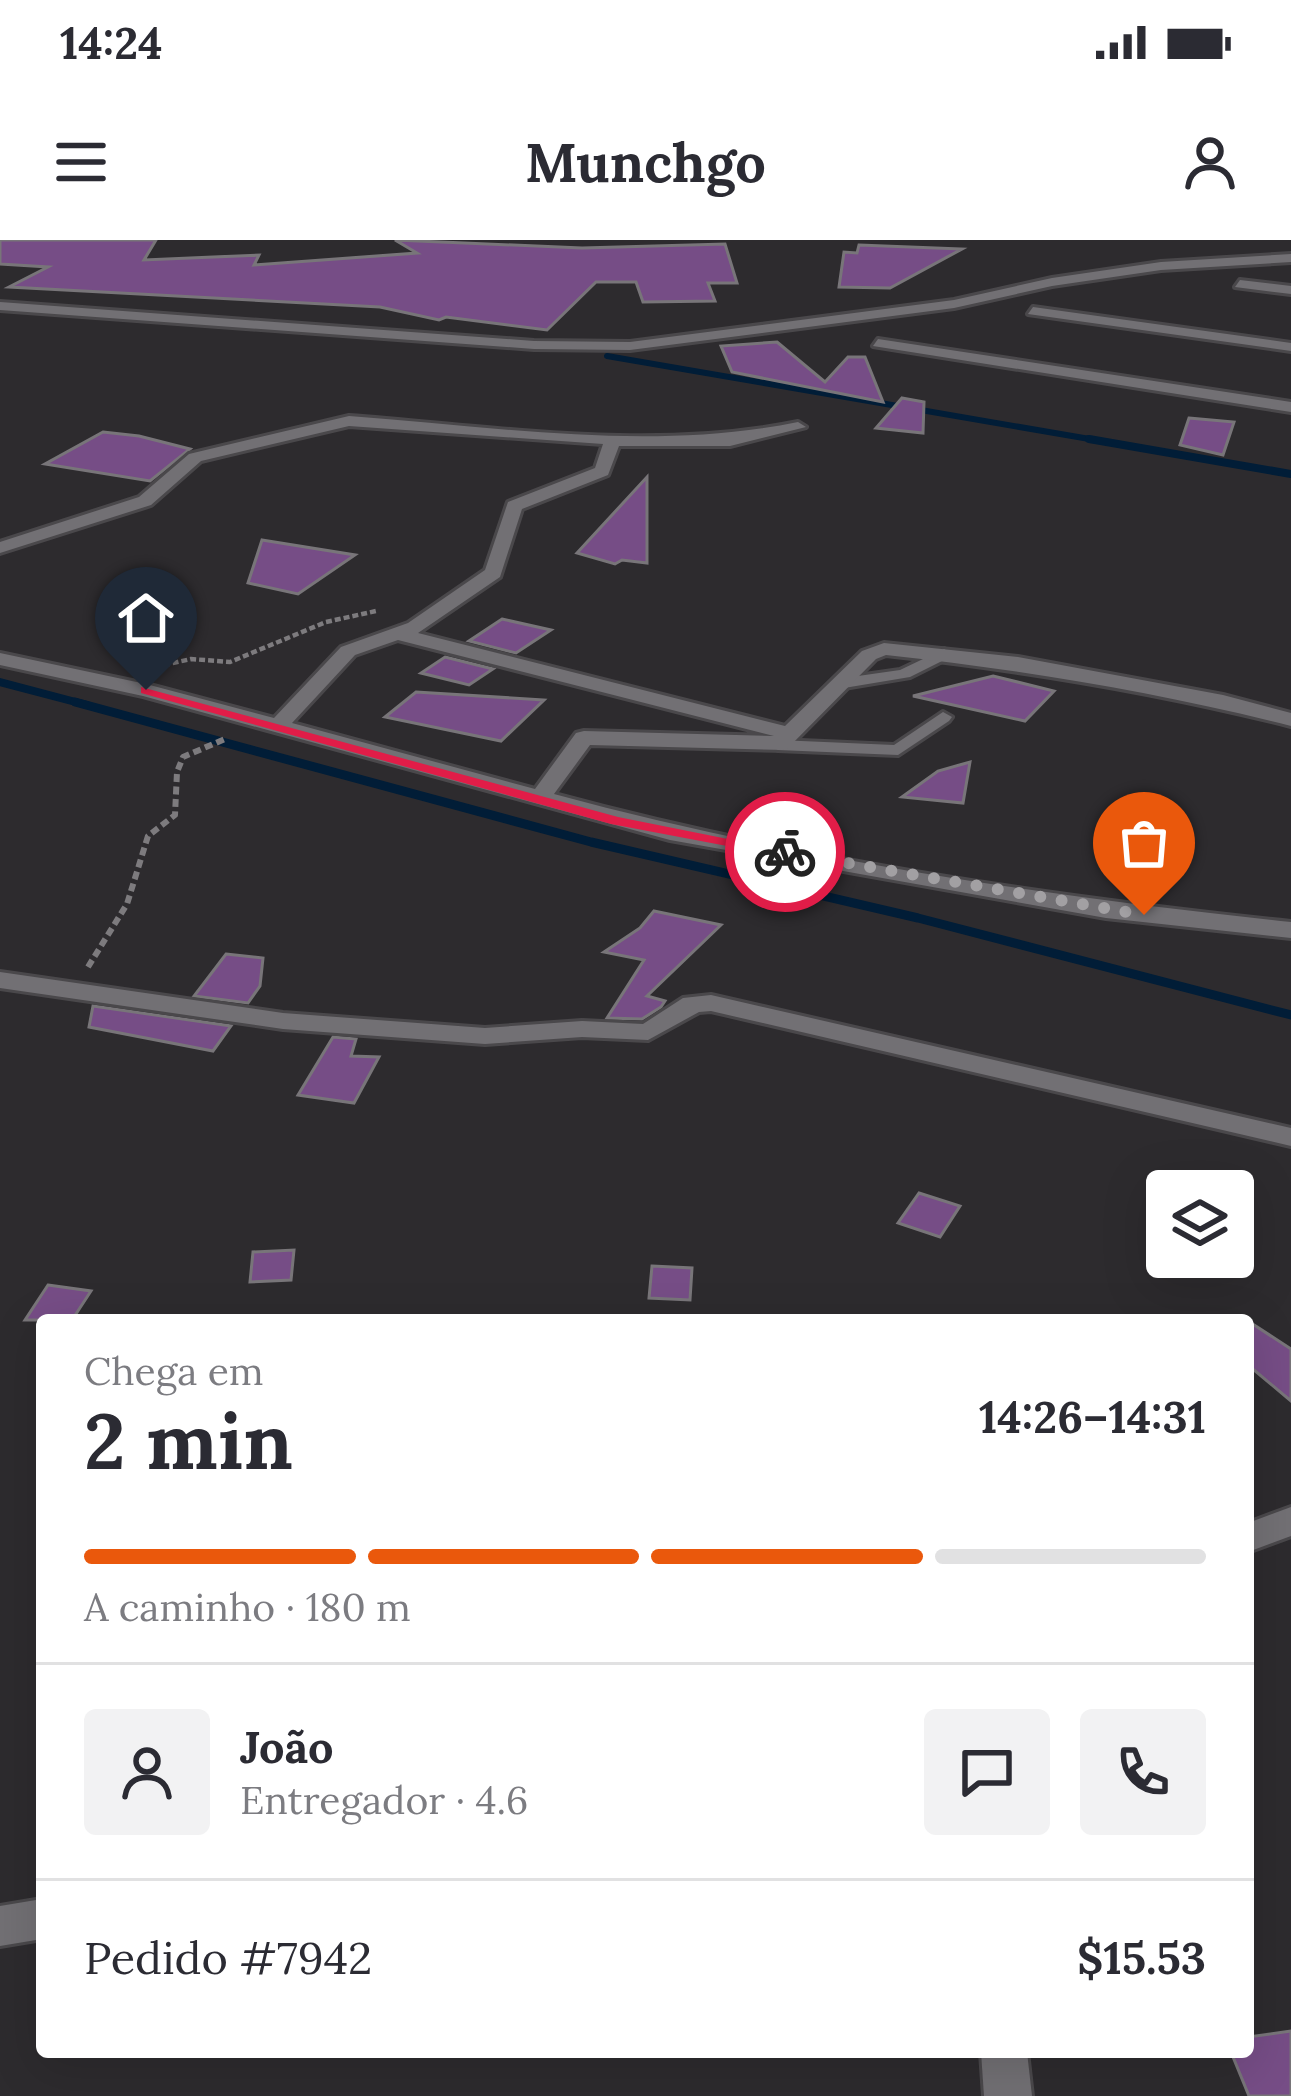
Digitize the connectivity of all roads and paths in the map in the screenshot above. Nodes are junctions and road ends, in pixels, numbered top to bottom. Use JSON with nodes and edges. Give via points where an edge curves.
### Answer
{"nodes":[{"id":1,"x":1291,"y":258,"type":"edge"},
{"id":2,"x":1240,"y":284,"type":"dead end"},
{"id":3,"x":1291,"y":290,"type":"edge"},
{"id":4,"x":0,"y":306,"type":"edge"},
{"id":5,"x":1033,"y":311,"type":"dead end"},
{"id":6,"x":878,"y":343,"type":"dead end"},
{"id":7,"x":1291,"y":347,"type":"edge"},
{"id":8,"x":1291,"y":406,"type":"edge"},
{"id":9,"x":798,"y":427,"type":"dead end"},
{"id":10,"x":612,"y":443,"type":"junction"},
{"id":11,"x":0,"y":548,"type":"edge"},
{"id":12,"x":392,"y":608,"type":"dead end"},
{"id":13,"x":399,"y":634,"type":"junction"},
{"id":14,"x":0,"y":659,"type":"edge"},
{"id":15,"x":103,"y":679,"type":"junction"},
{"id":16,"x":943,"y":717,"type":"dead end"},
{"id":17,"x":1291,"y":720,"type":"edge"},
{"id":18,"x":279,"y":725,"type":"junction"},
{"id":19,"x":785,"y":740,"type":"junction"},
{"id":20,"x":540,"y":798,"type":"junction"},
{"id":21,"x":1291,"y":930,"type":"edge"},
{"id":22,"x":0,"y":980,"type":"edge"},
{"id":23,"x":74,"y":989,"type":"junction"},
{"id":24,"x":1291,"y":1137,"type":"edge"},
{"id":25,"x":1291,"y":1521,"type":"edge"},
{"id":26,"x":1254,"y":1536,"type":"edge"},
{"id":27,"x":36,"y":1920,"type":"edge"},
{"id":28,"x":0,"y":1926,"type":"edge"},
{"id":29,"x":1005,"y":2058,"type":"edge"},
{"id":30,"x":1008,"y":2096,"type":"edge"}],
"edges":[{"from":1,"to":4,"type":"street","via":[[1161,266],[954,304],[630,346]]},
{"from":2,"to":3,"type":"street"},
{"from":5,"to":7,"type":"street"},
{"from":6,"to":8,"type":"street"},
{"from":9,"to":10,"type":"street","via":[[711,443]]},
{"from":10,"to":11,"type":"street","via":[[349,421],[195,458],[145,500]]},
{"from":10,"to":13,"type":"street","via":[[602,471],[514,506],[493,573]]},
{"from":12,"to":15,"type":"path","via":[[326,622],[230,662],[190,659]]},
{"from":13,"to":18,"type":"street","via":[[348,651]]},
{"from":13,"to":19,"type":"street"},
{"from":14,"to":15,"type":"street"},
{"from":15,"to":18,"type":"street"},
{"from":16,"to":19,"type":"lane","via":[[898,750]]},
{"from":17,"to":19,"type":"street","via":[[1222,700],[884,649]]},
{"from":18,"to":20,"type":"street"},
{"from":18,"to":23,"type":"path","via":[[183,757],[175,815],[148,836],[128,904]]},
{"from":19,"to":20,"type":"street","via":[[584,738]]},
{"from":20,"to":21,"type":"street","via":[[670,833],[1106,910]]},
{"from":22,"to":23,"type":"street"},
{"from":23,"to":24,"type":"street","via":[[283,1022],[485,1036],[648,1032],[694,1004],[711,1003]]},
{"from":25,"to":26,"type":"street"},
{"from":27,"to":28,"type":"street"},
{"from":29,"to":30,"type":"street"}]}
